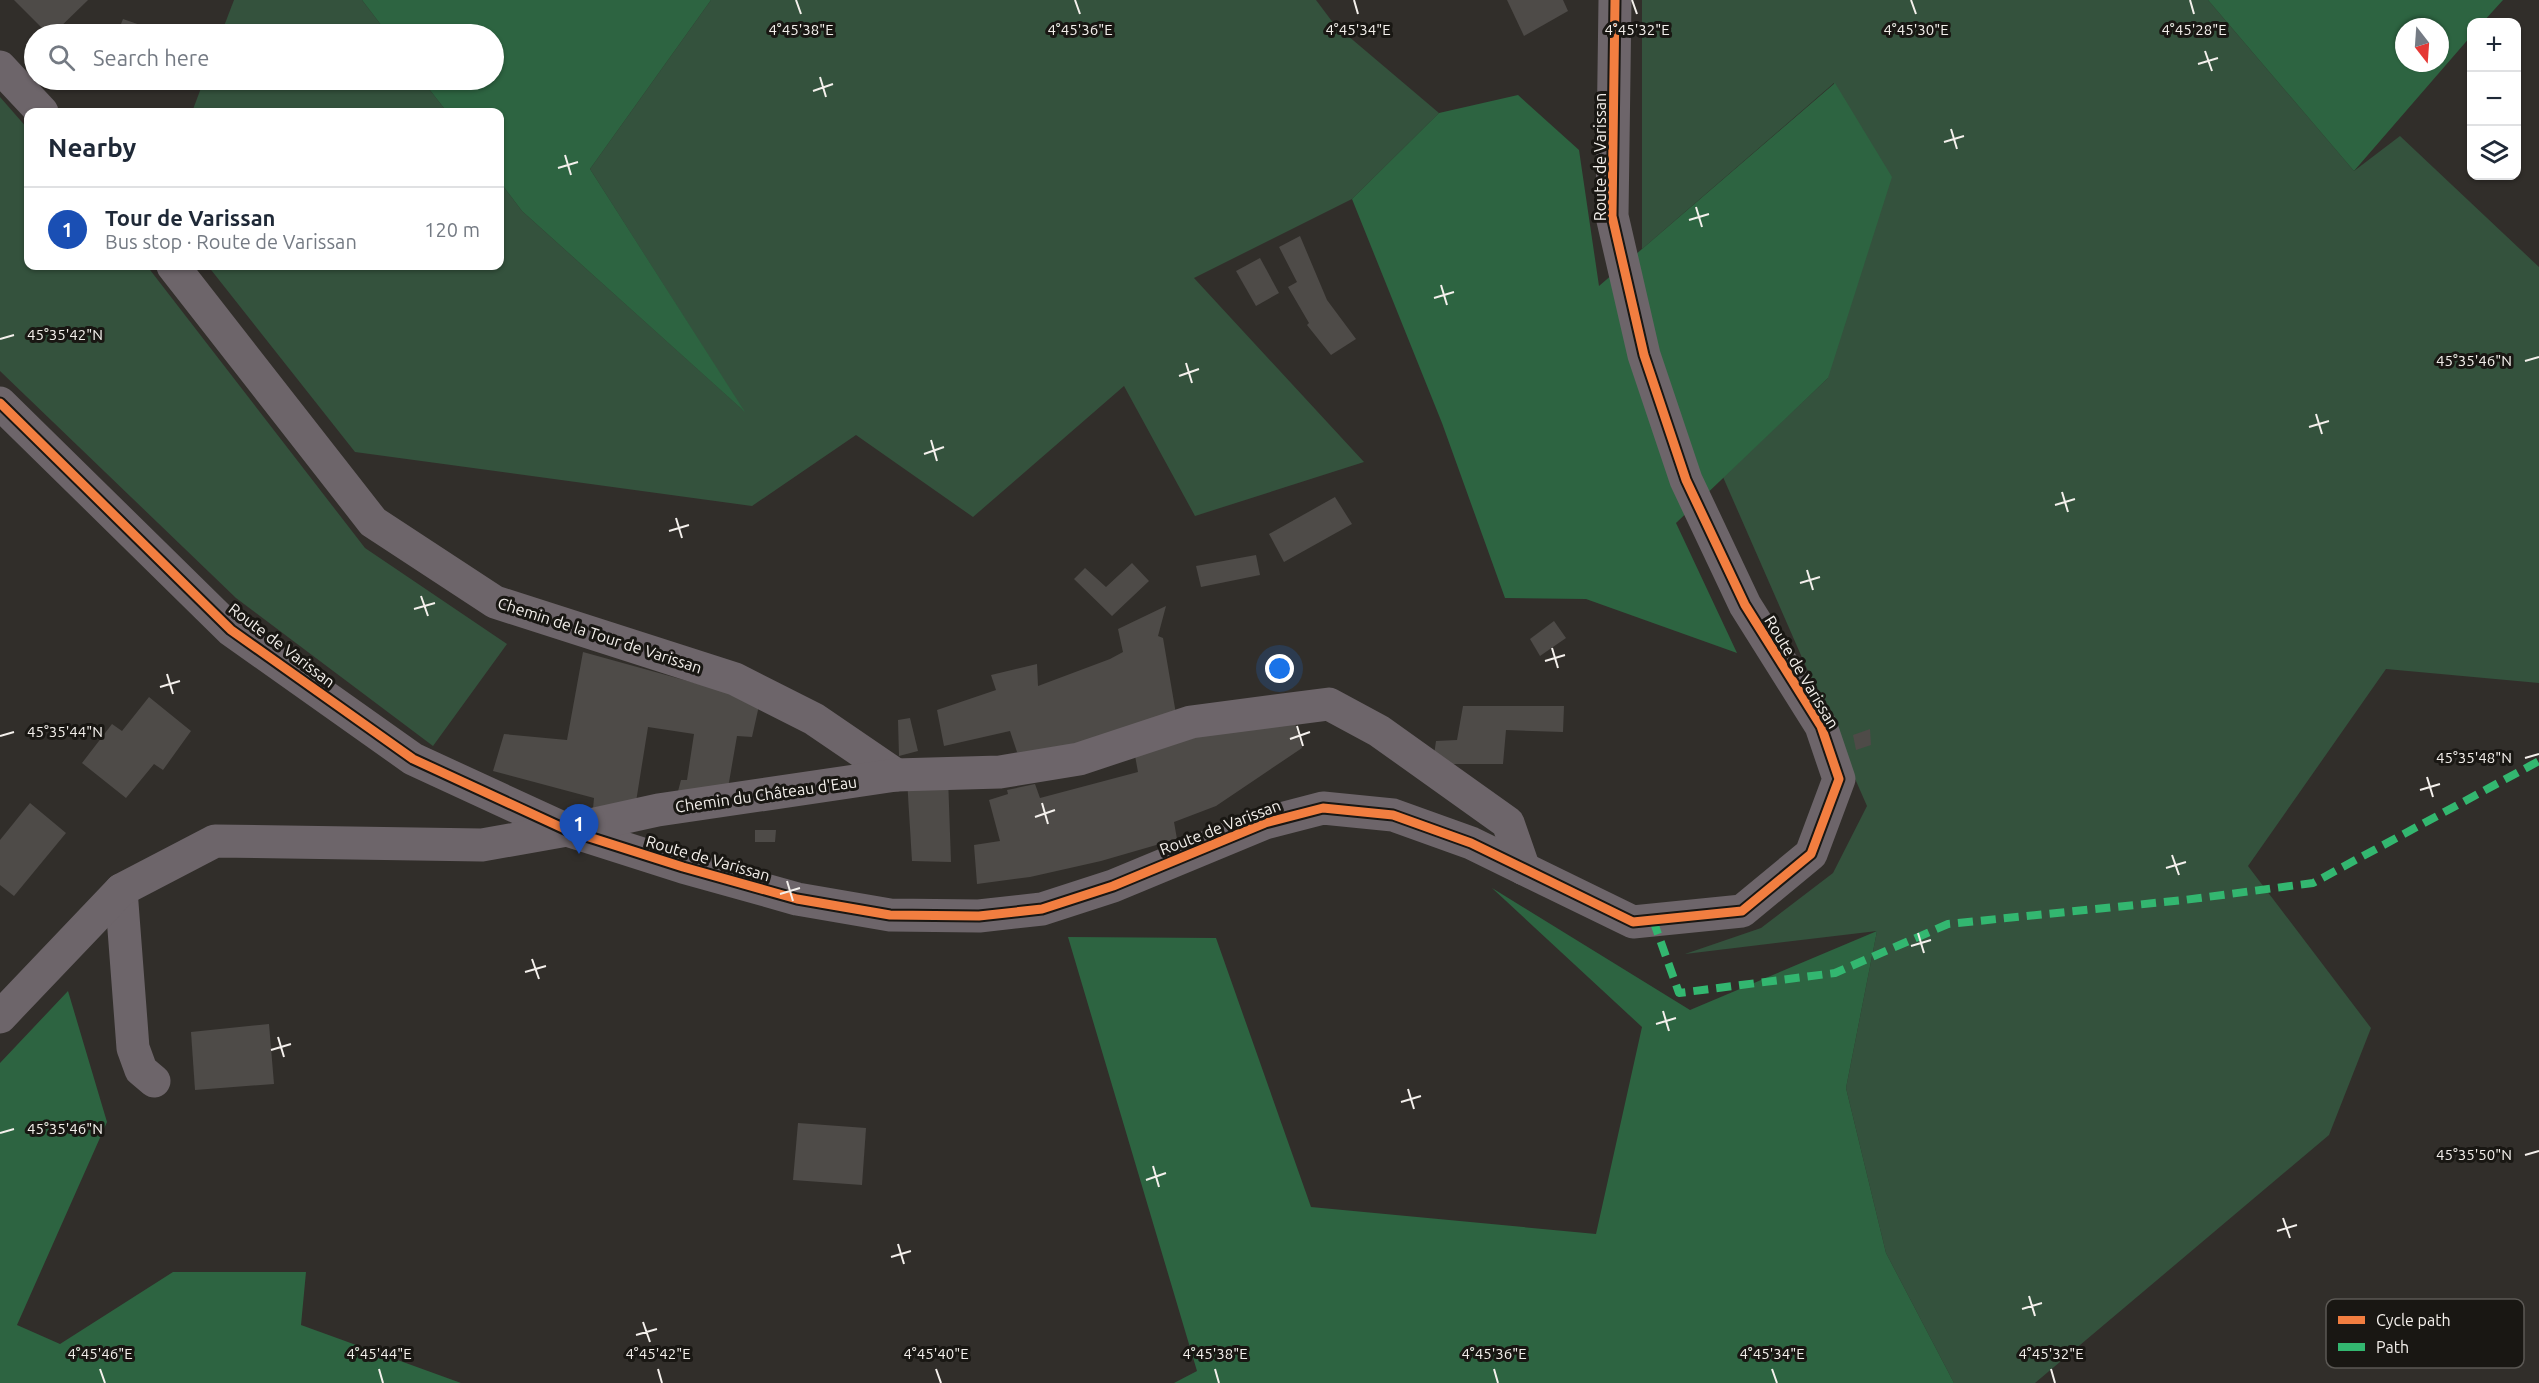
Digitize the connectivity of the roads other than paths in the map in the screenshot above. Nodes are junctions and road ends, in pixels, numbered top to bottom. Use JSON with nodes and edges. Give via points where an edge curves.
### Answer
{"nodes":[{"id":1,"x":1615,"y":0,"type":"edge"},
{"id":2,"x":0,"y":67,"type":"edge"},
{"id":3,"x":38,"y":108,"type":"edge"},
{"id":4,"x":176,"y":270,"type":"edge"},
{"id":5,"x":0,"y":403,"type":"edge"},
{"id":6,"x":896,"y":775,"type":"junction"},
{"id":7,"x":567,"y":830,"type":"junction"},
{"id":8,"x":1524,"y":869,"type":"junction"},
{"id":9,"x":121,"y":890,"type":"junction"},
{"id":10,"x":0,"y":1017,"type":"edge"},
{"id":11,"x":154,"y":1081,"type":"dead end"}],
"edges":[{"from":1,"to":8,"type":"street","name":"Route de Varissan","via":[[1612,216],[1644,355],[1686,480],[1745,605],[1821,726],[1839,779],[1811,854],[1742,910],[1633,922]]},
{"from":2,"to":3,"type":"street"},
{"from":4,"to":6,"type":"street","name":"Chemin de la Tour de Varissan","via":[[373,522],[495,602],[735,679],[814,719]]},
{"from":5,"to":7,"type":"street","name":"Route de Varissan","via":[[231,630],[413,759]]},
{"from":6,"to":7,"type":"street","name":"Chemin du Château d'Eau","via":[[658,810]]},
{"from":6,"to":8,"type":"street","name":"Chemin du Château d'Eau","via":[[1011,770],[1079,759],[1191,722],[1329,704],[1379,731],[1508,823]]},
{"from":7,"to":8,"type":"street","name":"Route de Varissan","via":[[797,899],[890,915],[979,916],[1042,909],[1113,886],[1265,822],[1323,808],[1393,815],[1471,843]]},
{"from":7,"to":9,"type":"street","name":"Chemin du Château d'Eau","via":[[482,845],[215,841]]},
{"from":9,"to":10,"type":"street","name":"Chemin du Château d'Eau"},
{"from":9,"to":11,"type":"street","via":[[134,1048],[141,1070]]}]}
